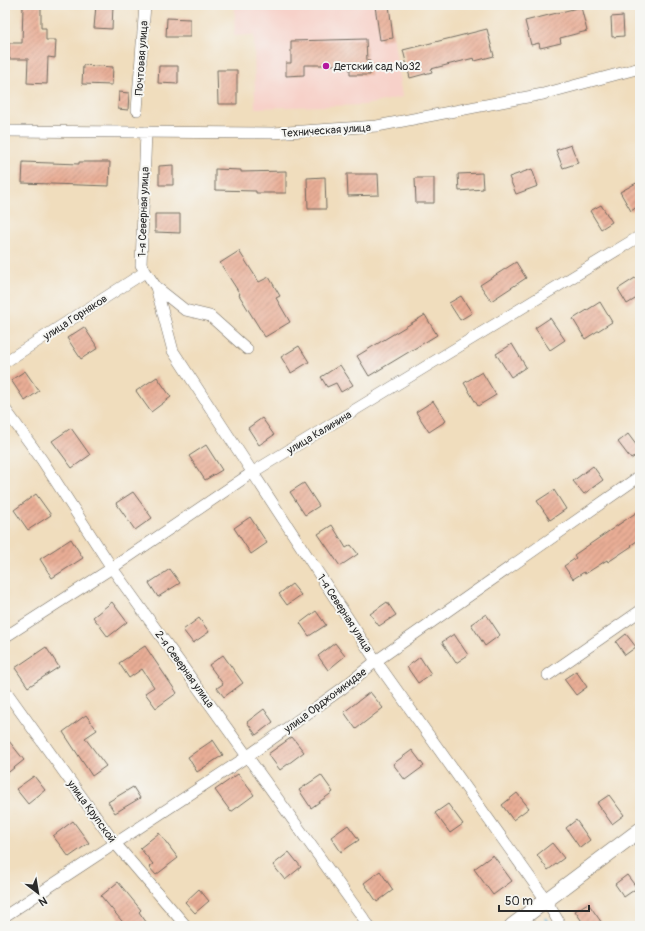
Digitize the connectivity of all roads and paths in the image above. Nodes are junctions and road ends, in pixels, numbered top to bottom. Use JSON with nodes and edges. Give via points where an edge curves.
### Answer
{"nodes":[{"id":1,"x":145,"y":5,"type":"edge"},
{"id":2,"x":640,"y":68,"type":"edge"},
{"id":3,"x":137,"y":110,"type":"dead end"},
{"id":4,"x":5,"y":131,"type":"edge"},
{"id":5,"x":146,"y":132,"type":"junction"},
{"id":6,"x":640,"y":236,"type":"edge"},
{"id":7,"x":145,"y":272,"type":"junction"},
{"id":8,"x":156,"y":287,"type":"junction"},
{"id":9,"x":247,"y":349,"type":"dead end"},
{"id":10,"x":5,"y":362,"type":"edge"},
{"id":11,"x":5,"y":409,"type":"edge"},
{"id":12,"x":253,"y":472,"type":"junction"},
{"id":13,"x":640,"y":476,"type":"edge"},
{"id":14,"x":112,"y":568,"type":"junction"},
{"id":15,"x":640,"y":611,"type":"edge"},
{"id":16,"x":5,"y":637,"type":"edge"},
{"id":17,"x":376,"y":661,"type":"junction"},
{"id":18,"x":548,"y":675,"type":"dead end"},
{"id":19,"x":5,"y":690,"type":"edge"},
{"id":20,"x":248,"y":756,"type":"junction"},
{"id":21,"x":640,"y":830,"type":"edge"},
{"id":22,"x":114,"y":842,"type":"junction"},
{"id":23,"x":546,"y":900,"type":"junction"},
{"id":24,"x":5,"y":916,"type":"edge"},
{"id":25,"x":186,"y":926,"type":"edge"},
{"id":26,"x":369,"y":926,"type":"edge"},
{"id":27,"x":512,"y":926,"type":"edge"},
{"id":28,"x":561,"y":926,"type":"edge"}],
"edges":[{"from":1,"to":3,"type":"street","name":"Почтовая улица"},
{"from":2,"to":5,"type":"street","name":"Техническая улица","via":[[543,94],[377,126],[273,133]]},
{"from":4,"to":5,"type":"street","name":"Техническая улица"},
{"from":5,"to":7,"type":"street","name":"1-я Северная улица","via":[[141,265]]},
{"from":6,"to":12,"type":"street","name":"улица Калинина"},
{"from":7,"to":8,"type":"street","name":"1-я Северная улица"},
{"from":7,"to":10,"type":"street","name":"улица Горняков"},
{"from":8,"to":9,"type":"street","name":"1-я Северная улица","via":[[185,310],[210,316]]},
{"from":8,"to":12,"type":"street","name":"1-я Северная улица","via":[[173,351]]},
{"from":11,"to":14,"type":"street","name":"2-я Северная улица","via":[[42,460]]},
{"from":12,"to":14,"type":"street","name":"улица Калинина"},
{"from":12,"to":17,"type":"street","name":"1-я Северная улица"},
{"from":13,"to":17,"type":"street","name":"улица Орджоникидзе"},
{"from":14,"to":16,"type":"street","name":"улица Калинина"},
{"from":14,"to":20,"type":"street","name":"2-я Северная улица"},
{"from":15,"to":18,"type":"street"},
{"from":17,"to":20,"type":"street","name":"улица Орджоникидзе","via":[[344,688]]},
{"from":17,"to":23,"type":"street","name":"1-я Северная улица"},
{"from":19,"to":22,"type":"street","name":"улица Крупской"},
{"from":20,"to":22,"type":"street","name":"улица Орджоникидзе"},
{"from":20,"to":26,"type":"street","name":"2-я Северная улица"},
{"from":21,"to":23,"type":"main road"},
{"from":22,"to":24,"type":"street","name":"улица Орджоникидзе"},
{"from":22,"to":25,"type":"street","name":"улица Крупской"},
{"from":23,"to":27,"type":"main road"},
{"from":23,"to":28,"type":"street","name":"1-я Северная улица"}]}
